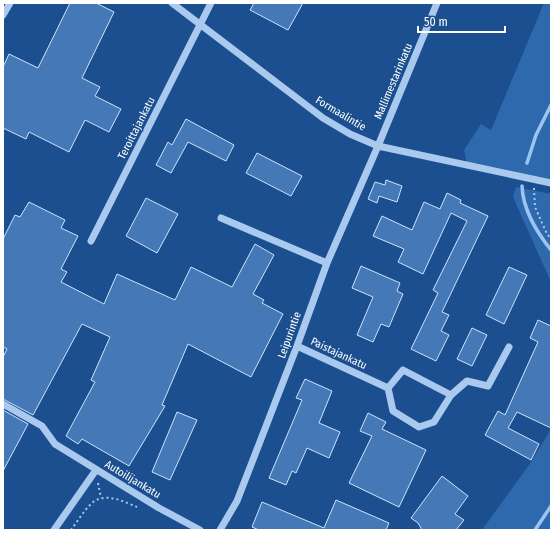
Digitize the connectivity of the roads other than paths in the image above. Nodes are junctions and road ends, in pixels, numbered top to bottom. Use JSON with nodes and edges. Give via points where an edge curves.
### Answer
{"nodes":[{"id":1,"x":10,"y":3,"type":"edge"},
{"id":2,"x":172,"y":3,"type":"edge"},
{"id":3,"x":211,"y":3,"type":"edge"},
{"id":4,"x":437,"y":3,"type":"edge"},
{"id":5,"x":3,"y":15,"type":"edge"},
{"id":6,"x":201,"y":24,"type":"junction"},
{"id":7,"x":378,"y":146,"type":"junction"},
{"id":8,"x":551,"y":183,"type":"edge"},
{"id":9,"x":221,"y":218,"type":"dead end"},
{"id":10,"x":91,"y":241,"type":"dead end"},
{"id":11,"x":327,"y":262,"type":"junction"},
{"id":12,"x":297,"y":346,"type":"junction"},
{"id":13,"x":510,"y":347,"type":"dead end"},
{"id":14,"x":388,"y":388,"type":"junction"},
{"id":15,"x":451,"y":395,"type":"junction"},
{"id":16,"x":3,"y":404,"type":"edge"},
{"id":17,"x":96,"y":470,"type":"junction"},
{"id":18,"x":54,"y":530,"type":"edge"},
{"id":19,"x":200,"y":530,"type":"edge"},
{"id":20,"x":220,"y":530,"type":"edge"}],
"edges":[{"from":1,"to":5,"type":"street"},
{"from":2,"to":6,"type":"street","name":"Formaalintie"},
{"from":3,"to":6,"type":"street","name":"Teroittajankatu"},
{"from":4,"to":7,"type":"street","name":"Mallimestarinkatu"},
{"from":6,"to":7,"type":"street","name":"Formaalintie","via":[[323,118],[350,134]]},
{"from":6,"to":10,"type":"street","name":"Teroittajankatu"},
{"from":7,"to":8,"type":"street","name":"Formaalintie"},
{"from":7,"to":11,"type":"street","name":"Leipurintie"},
{"from":9,"to":11,"type":"street"},
{"from":11,"to":12,"type":"street","name":"Leipurintie"},
{"from":12,"to":14,"type":"street","name":"Paistajankatu"},
{"from":12,"to":20,"type":"street","name":"Leipurintie","via":[[237,501]]},
{"from":13,"to":15,"type":"street","via":[[488,386],[467,381]]},
{"from":14,"to":15,"type":"street","via":[[403,370]]},
{"from":14,"to":15,"type":"street","via":[[393,411],[419,427],[434,422]]},
{"from":16,"to":17,"type":"street","name":"Autoilijankatu","via":[[42,426],[55,444]]},
{"from":17,"to":18,"type":"street"},
{"from":17,"to":19,"type":"street","name":"Autoilijankatu"}]}
